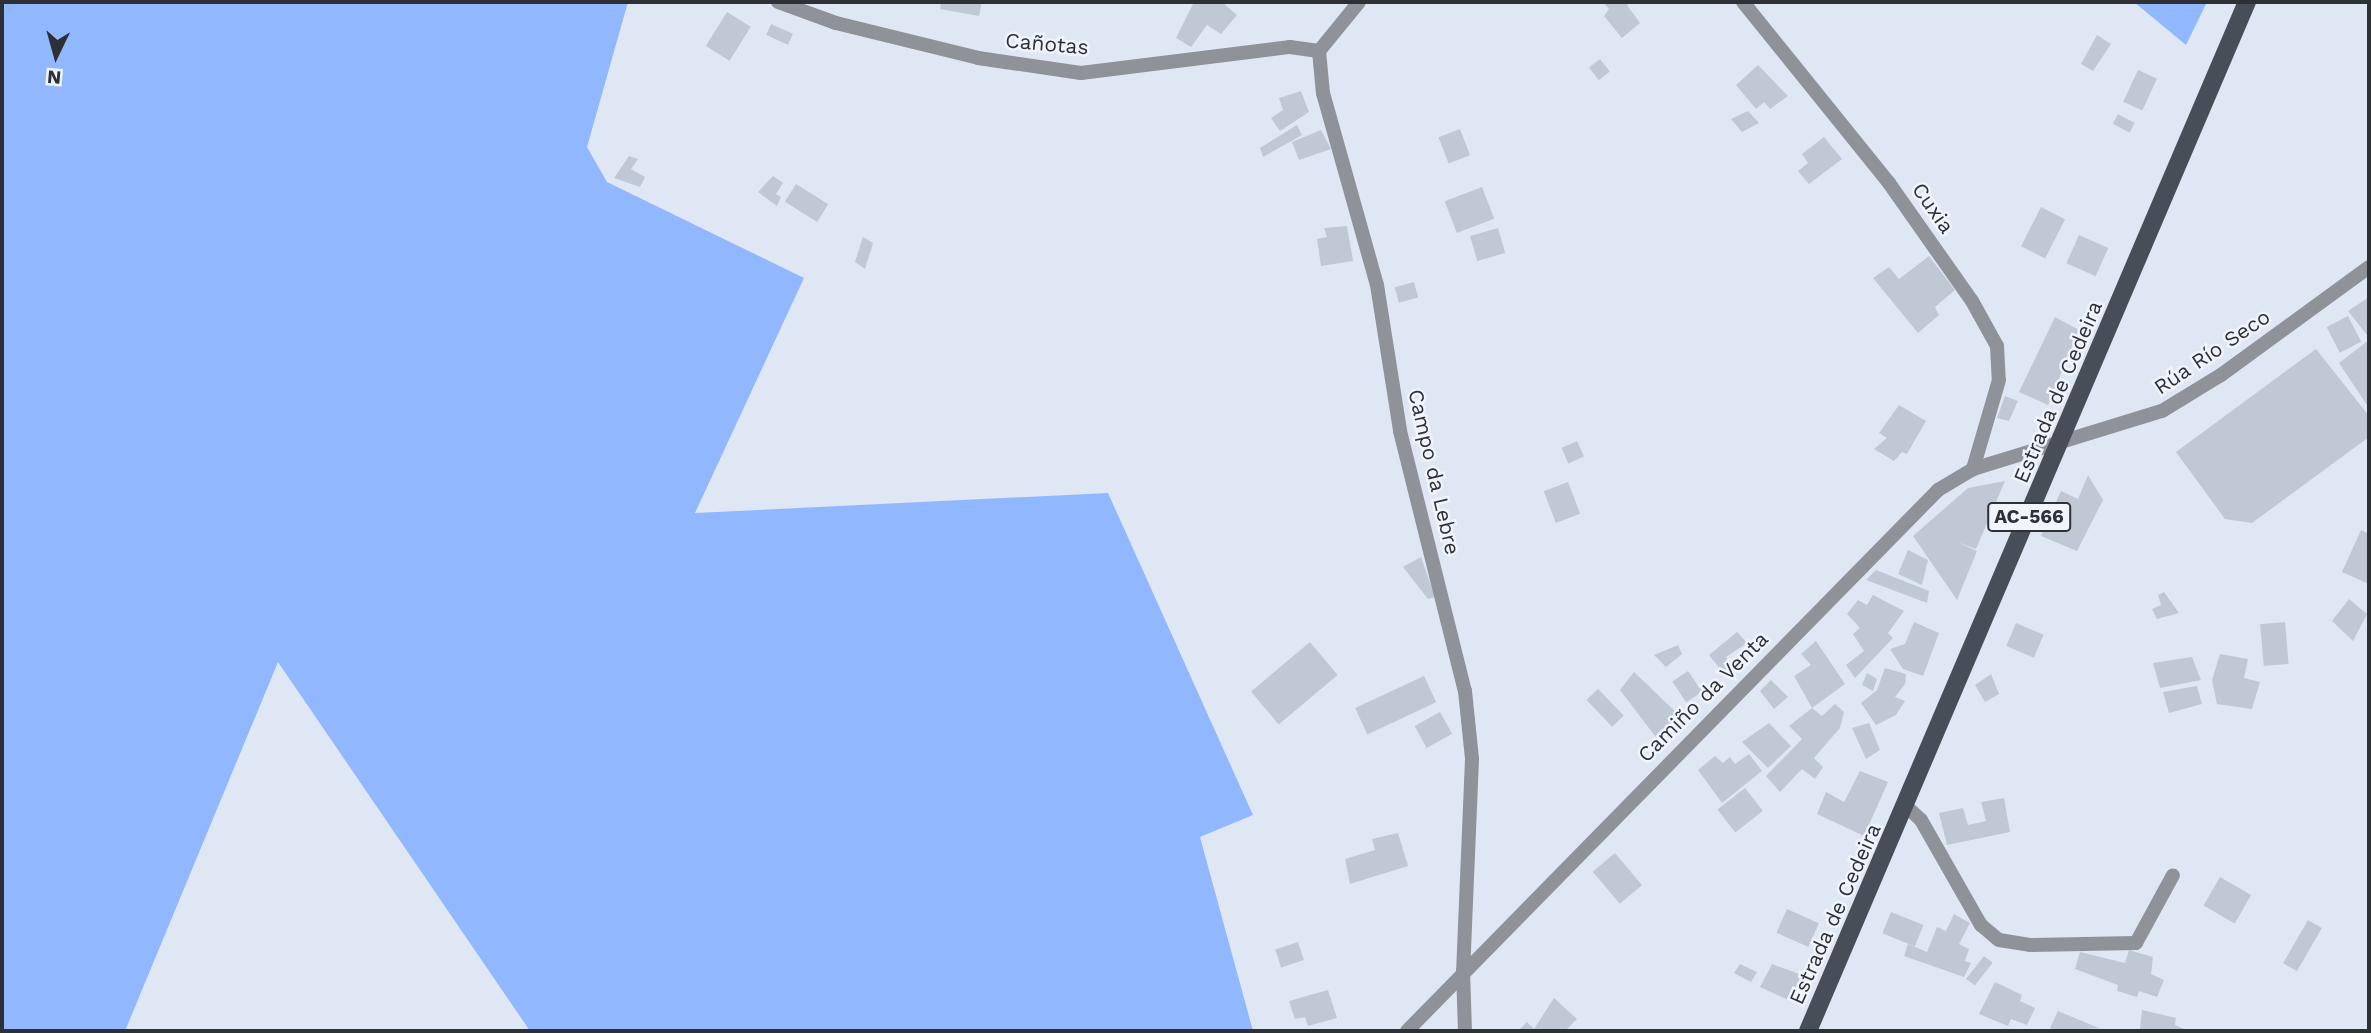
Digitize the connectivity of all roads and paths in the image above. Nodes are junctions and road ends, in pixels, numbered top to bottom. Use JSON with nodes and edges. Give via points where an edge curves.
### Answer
{"nodes":[{"id":1,"x":778,"y":2,"type":"edge"},
{"id":2,"x":1359,"y":2,"type":"edge"},
{"id":3,"x":1743,"y":2,"type":"edge"},
{"id":4,"x":2247,"y":2,"type":"edge"},
{"id":5,"x":1319,"y":51,"type":"junction"},
{"id":6,"x":2369,"y":267,"type":"edge"},
{"id":7,"x":2062,"y":441,"type":"junction"},
{"id":8,"x":1973,"y":469,"type":"junction"},
{"id":9,"x":1907,"y":807,"type":"junction"},
{"id":10,"x":2172,"y":875,"type":"dead end"},
{"id":11,"x":1463,"y":971,"type":"junction"},
{"id":12,"x":1813,"y":1029,"type":"edge"},
{"id":13,"x":1407,"y":1031,"type":"edge"},
{"id":14,"x":1465,"y":1031,"type":"edge"}],
"edges":[{"from":1,"to":5,"type":"street","name":"Cañotas","via":[[836,23],[978,58],[1081,73],[1290,47]]},
{"from":2,"to":5,"type":"street"},
{"from":3,"to":8,"type":"street","name":"Cuxia","via":[[1889,183],[1972,300],[1997,346],[1999,380]]},
{"from":4,"to":7,"type":"main road","name":"Estrada de Cedeira","number":"AC-566"},
{"from":5,"to":11,"type":"street","name":"Campo da Lebre","via":[[1323,93],[1377,285],[1400,431],[1465,691],[1472,759]]},
{"from":6,"to":7,"type":"street","name":"Rúa Río Seco","via":[[2221,375],[2162,411]]},
{"from":7,"to":8,"type":"street","name":"Camiño da Venta"},
{"from":7,"to":9,"type":"main road","name":"Estrada de Cedeira","number":"AC-566"},
{"from":8,"to":11,"type":"street","name":"Camiño da Venta","via":[[1938,490]]},
{"from":9,"to":10,"type":"street","via":[[1921,820],[1981,925],[1999,940],[2030,945],[2136,943]]},
{"from":9,"to":12,"type":"main road","name":"Estrada de Cedeira","number":"AC-566"},
{"from":11,"to":13,"type":"street","name":"Camiño da Venta"},
{"from":11,"to":14,"type":"street","name":"Campo da Lebre"}]}
